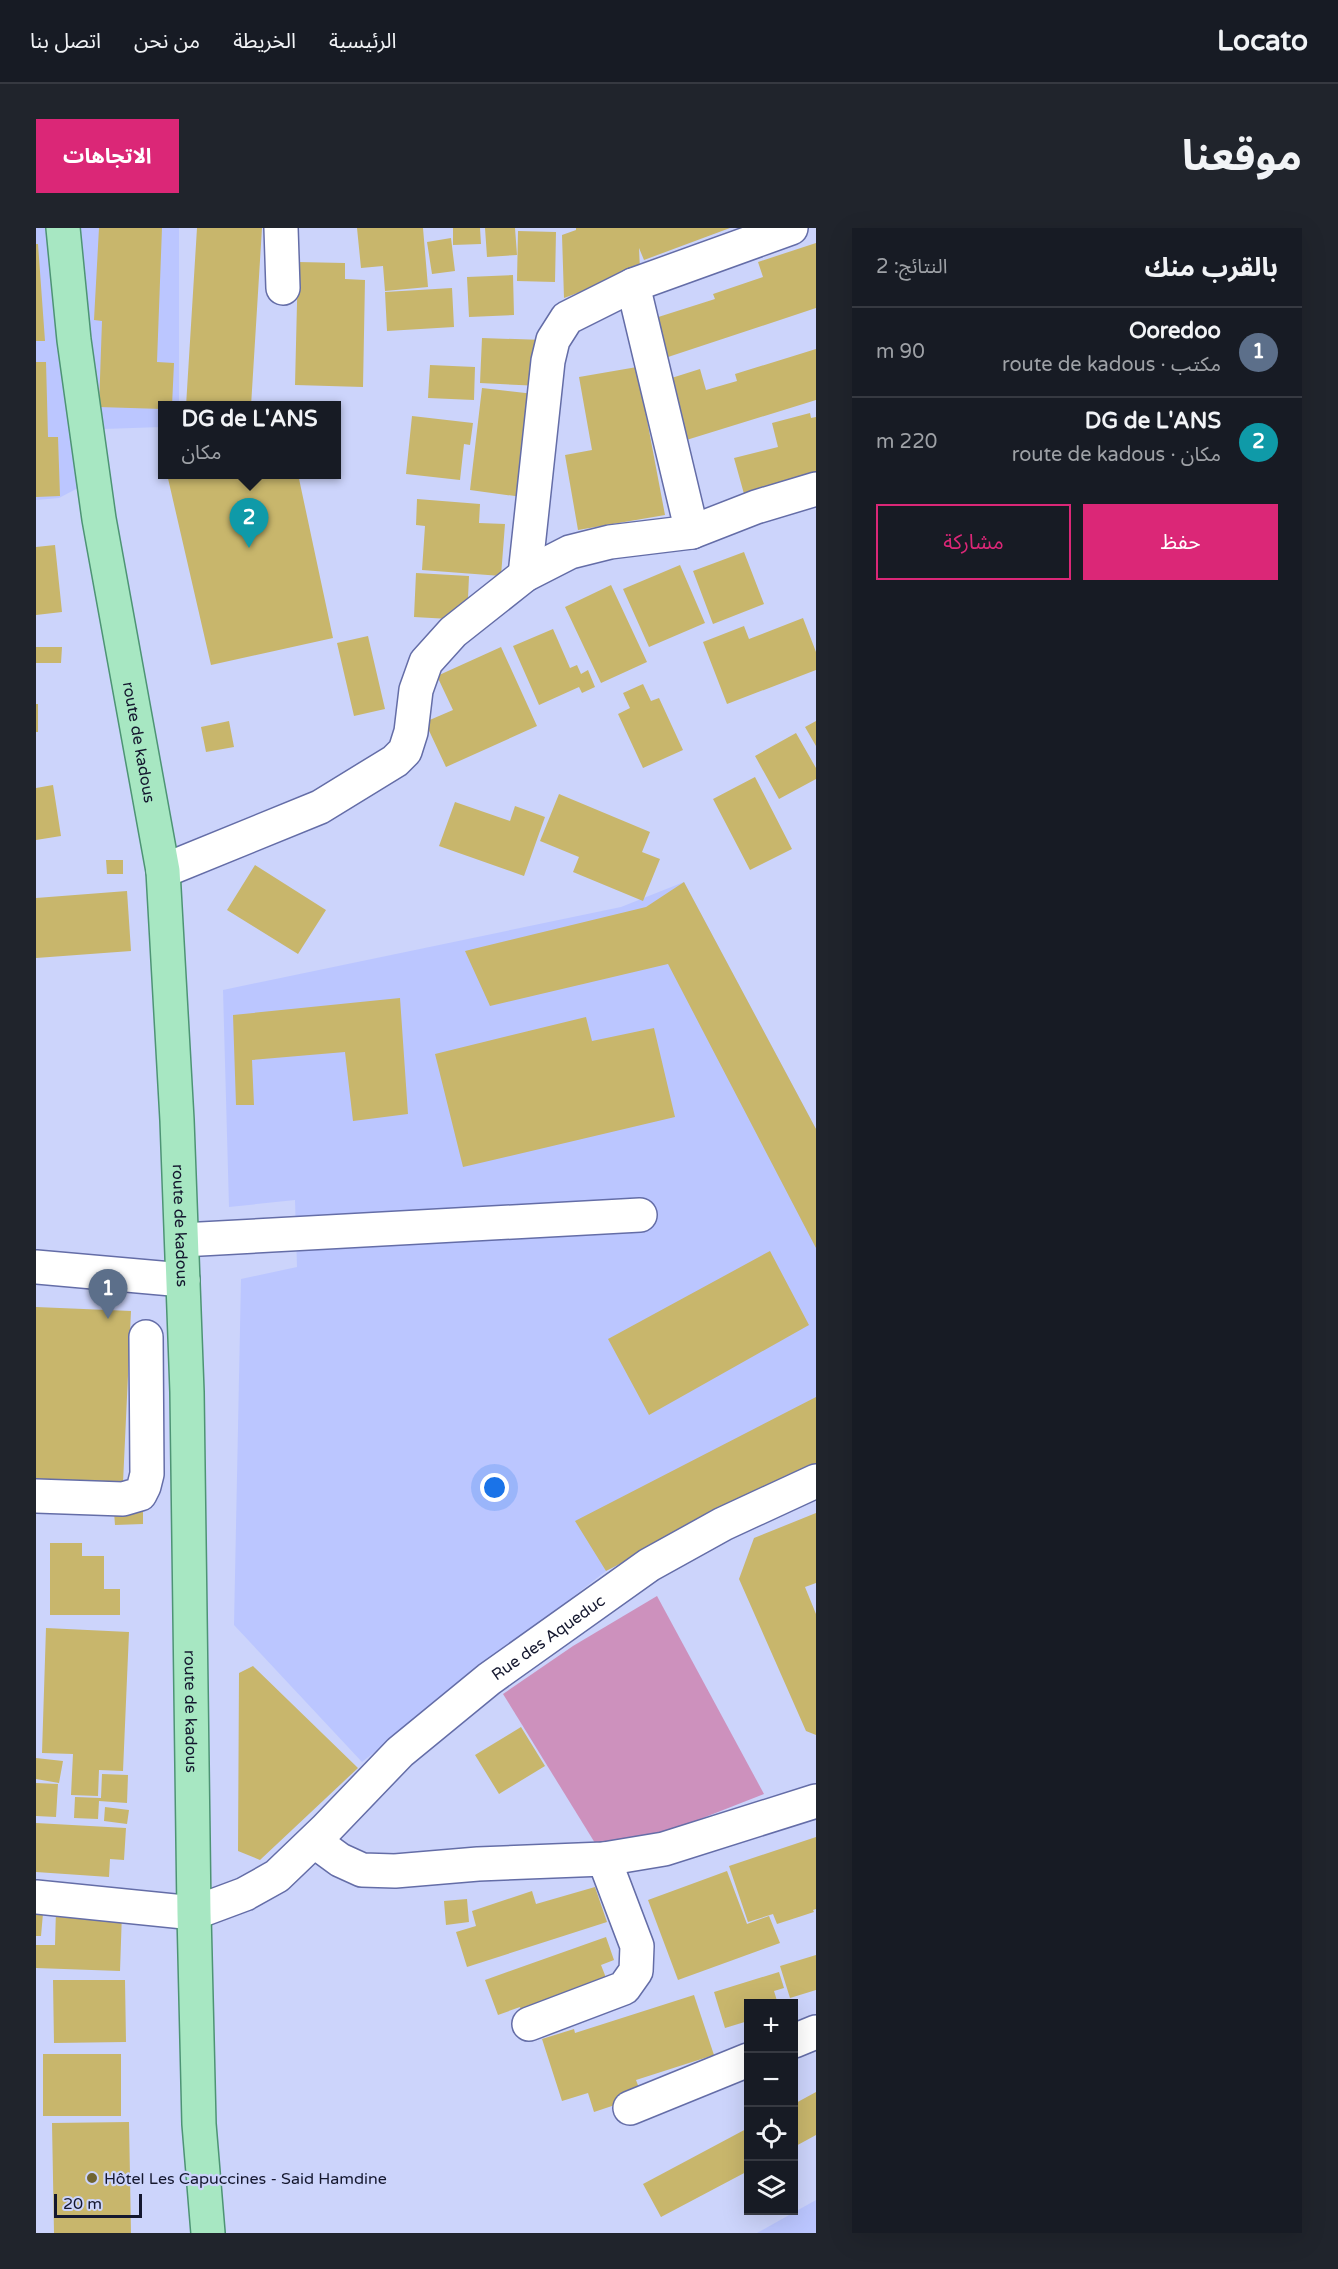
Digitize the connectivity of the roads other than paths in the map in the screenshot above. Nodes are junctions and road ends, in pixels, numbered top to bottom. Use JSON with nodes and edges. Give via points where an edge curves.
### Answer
{"nodes":[{"id":1,"x":63,"y":228,"type":"edge"},
{"id":2,"x":280,"y":228,"type":"edge"},
{"id":3,"x":790,"y":228,"type":"edge"},
{"id":4,"x":633,"y":285,"type":"junction"},
{"id":5,"x":284,"y":288,"type":"dead end"},
{"id":6,"x":816,"y":489,"type":"edge"},
{"id":7,"x":692,"y":532,"type":"junction"},
{"id":8,"x":525,"y":575,"type":"junction"},
{"id":9,"x":163,"y":871,"type":"junction"},
{"id":10,"x":640,"y":1215,"type":"dead end"},
{"id":11,"x":182,"y":1240,"type":"junction"},
{"id":12,"x":36,"y":1267,"type":"edge"},
{"id":13,"x":183,"y":1280,"type":"junction"},
{"id":14,"x":146,"y":1337,"type":"dead end"},
{"id":15,"x":816,"y":1481,"type":"edge"},
{"id":16,"x":36,"y":1496,"type":"edge"},
{"id":17,"x":816,"y":1801,"type":"edge"},
{"id":18,"x":314,"y":1841,"type":"junction"},
{"id":19,"x":604,"y":1859,"type":"junction"},
{"id":20,"x":36,"y":1897,"type":"edge"},
{"id":21,"x":194,"y":1912,"type":"junction"},
{"id":22,"x":529,"y":2024,"type":"dead end"},
{"id":23,"x":816,"y":2032,"type":"edge"},
{"id":24,"x":798,"y":2039,"type":"edge"},
{"id":25,"x":744,"y":2062,"type":"edge"},
{"id":26,"x":630,"y":2108,"type":"dead end"},
{"id":27,"x":208,"y":2233,"type":"edge"}],
"edges":[{"from":1,"to":9,"type":"main road","name":"route de kadous","via":[[99,519]]},
{"from":2,"to":5,"type":"street"},
{"from":3,"to":4,"type":"street"},
{"from":4,"to":7,"type":"street"},
{"from":4,"to":8,"type":"street","via":[[567,318],[553,340]]},
{"from":6,"to":7,"type":"street"},
{"from":7,"to":8,"type":"street","via":[[610,542],[570,552]]},
{"from":8,"to":9,"type":"street","via":[[453,632],[426,662],[416,690],[411,732],[405,751],[395,761],[320,807]]},
{"from":9,"to":11,"type":"main road","name":"route de kadous"},
{"from":10,"to":11,"type":"street"},
{"from":11,"to":13,"type":"main road","name":"route de kadous"},
{"from":12,"to":13,"type":"street"},
{"from":13,"to":21,"type":"main road","name":"route de kadous"},
{"from":14,"to":16,"type":"street","via":[[147,1474],[140,1494],[123,1499]]},
{"from":15,"to":18,"type":"street","name":"Rue des Aqueduc","via":[[723,1524],[639,1571],[489,1679],[400,1752]]},
{"from":17,"to":19,"type":"street","via":[[664,1849]]},
{"from":18,"to":19,"type":"street","via":[[362,1870],[394,1872]]},
{"from":18,"to":21,"type":"street","name":"Rue des Aqueduc","via":[[277,1876],[245,1894]]},
{"from":19,"to":22,"type":"street","via":[[637,1946],[636,1971],[624,1988]]},
{"from":20,"to":21,"type":"street"},
{"from":21,"to":27,"type":"main road","name":"route de kadous","via":[[199,2124]]},
{"from":23,"to":24,"type":"street"},
{"from":25,"to":26,"type":"street"}]}
